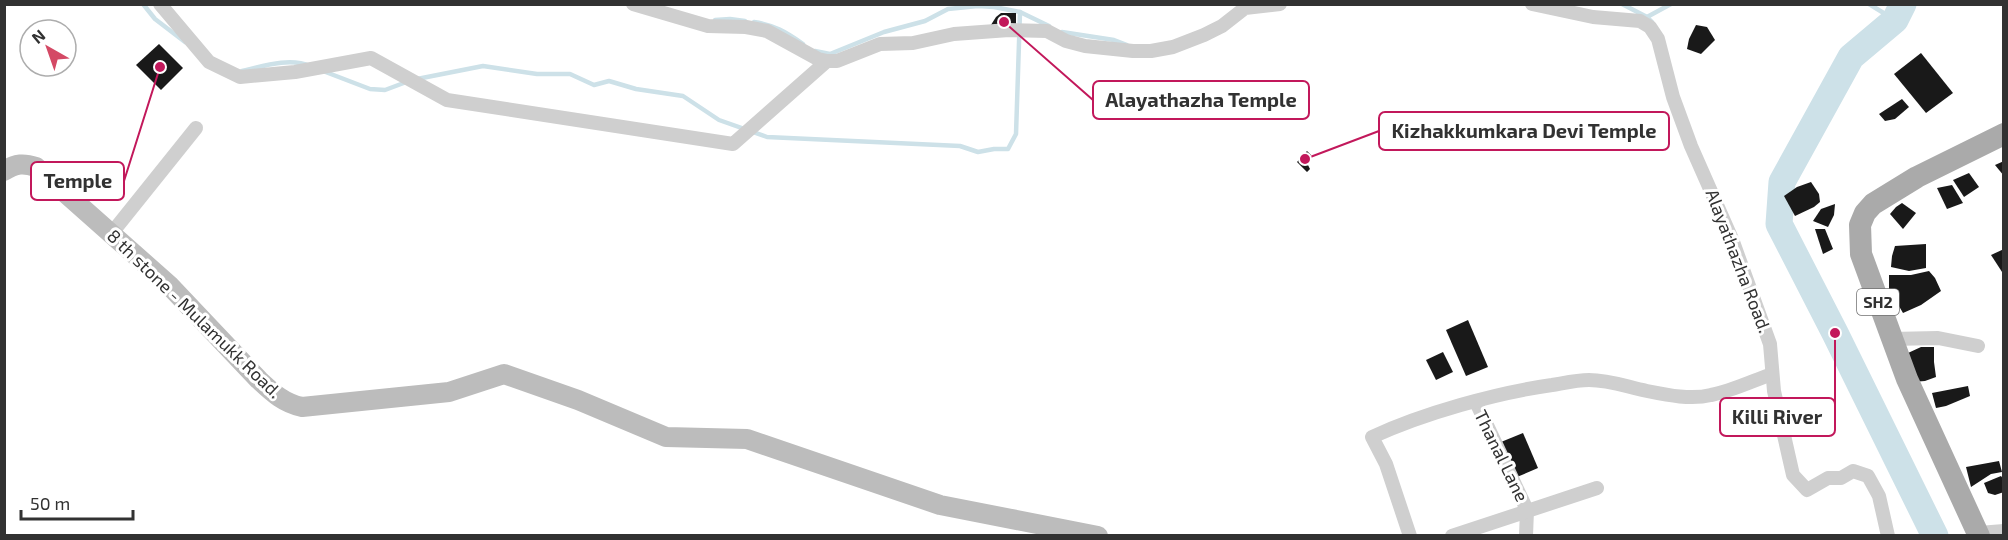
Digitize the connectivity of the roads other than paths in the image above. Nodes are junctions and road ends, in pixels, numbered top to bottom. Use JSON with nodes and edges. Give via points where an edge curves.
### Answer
{"nodes":[{"id":1,"x":160,"y":4,"type":"edge"},
{"id":2,"x":633,"y":4,"type":"edge"},
{"id":3,"x":1280,"y":4,"type":"edge"},
{"id":4,"x":1532,"y":4,"type":"edge"},
{"id":5,"x":827,"y":61,"type":"junction"},
{"id":6,"x":196,"y":128,"type":"dead end"},
{"id":7,"x":2004,"y":134,"type":"edge"},
{"id":8,"x":4,"y":171,"type":"edge"},
{"id":9,"x":111,"y":234,"type":"junction"},
{"id":10,"x":1892,"y":339,"type":"junction"},
{"id":11,"x":1978,"y":346,"type":"dead end"},
{"id":12,"x":1772,"y":374,"type":"junction"},
{"id":13,"x":1476,"y":402,"type":"junction"},
{"id":14,"x":1597,"y":488,"type":"dead end"},
{"id":15,"x":1527,"y":510,"type":"junction"},
{"id":16,"x":2004,"y":531,"type":"edge"},
{"id":17,"x":1979,"y":535,"type":"edge"},
{"id":18,"x":1098,"y":536,"type":"edge"},
{"id":19,"x":1410,"y":536,"type":"edge"},
{"id":20,"x":1452,"y":536,"type":"edge"},
{"id":21,"x":1526,"y":536,"type":"edge"},
{"id":22,"x":1888,"y":536,"type":"edge"}],
"edges":[{"from":1,"to":5,"type":"street","via":[[209,62],[240,77],[371,58],[447,100],[733,144]]},
{"from":2,"to":5,"type":"street","via":[[708,26],[767,31]]},
{"from":3,"to":5,"type":"street","via":[[1245,9],[1203,35],[1151,51],[1085,46],[1047,31],[1019,30],[880,44],[847,58]]},
{"from":4,"to":12,"type":"street","name":"Alayathazha Road.","via":[[1593,17],[1640,21],[1654,33],[1691,146],[1732,238],[1770,344]]},
{"from":6,"to":9,"type":"street"},
{"from":7,"to":10,"type":"main road","number":"SH2","via":[[1917,177],[1865,213],[1860,225],[1861,254]]},
{"from":8,"to":9,"type":"main road","name":"8 th stone - Mulamukk Road.","via":[[26,163],[36,167]]},
{"from":9,"to":18,"type":"main road","name":"8 th stone - Mulamukk Road.","via":[[169,285],[259,380],[289,404],[302,407],[449,392],[504,374],[666,436],[747,438],[940,505]]},
{"from":10,"to":11,"type":"street","via":[[1938,338]]},
{"from":10,"to":17,"type":"main road","number":"SH2"},
{"from":12,"to":13,"type":"street","via":[[1710,396],[1684,397],[1587,380]]},
{"from":12,"to":22,"type":"street","name":"Alayathazha Road.","via":[[1793,475],[1807,490],[1828,478],[1840,478],[1853,471],[1868,476],[1879,496]]},
{"from":13,"to":15,"type":"street","name":"Thanal Lane"},
{"from":13,"to":19,"type":"street","via":[[1412,420],[1372,437],[1386,464]]},
{"from":14,"to":15,"type":"street"},
{"from":15,"to":20,"type":"street"},
{"from":15,"to":21,"type":"street"},
{"from":16,"to":17,"type":"street"}]}
